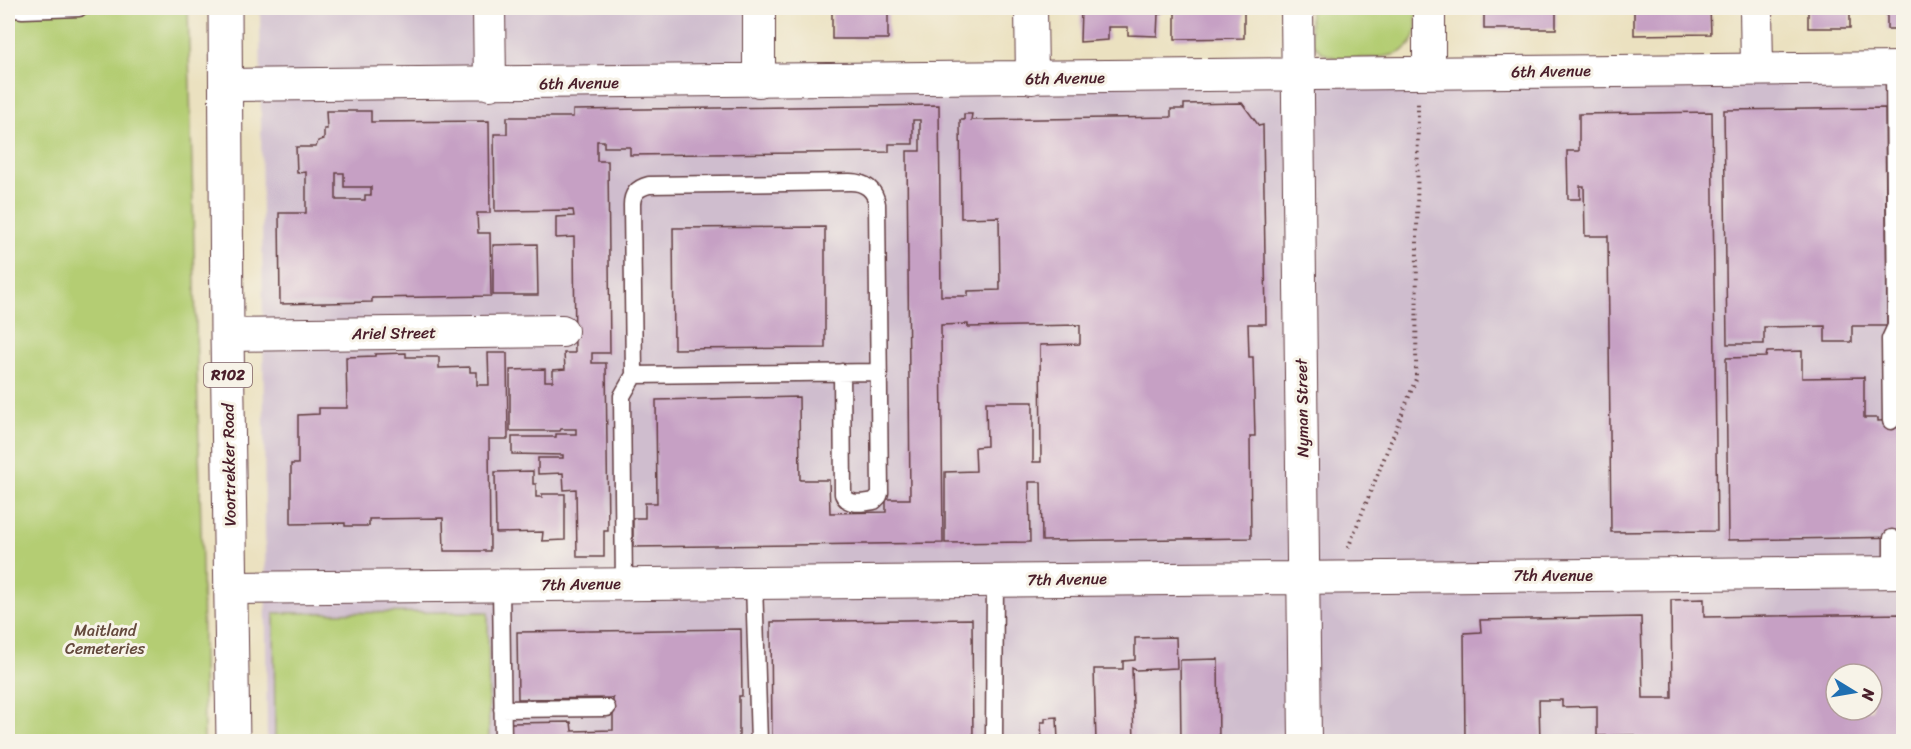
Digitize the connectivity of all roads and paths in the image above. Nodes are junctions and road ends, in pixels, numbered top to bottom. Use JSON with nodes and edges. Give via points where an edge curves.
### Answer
{"nodes":[{"id":1,"x":8,"y":8,"type":"edge"},
{"id":2,"x":80,"y":8,"type":"edge"},
{"id":3,"x":225,"y":8,"type":"edge"},
{"id":4,"x":489,"y":8,"type":"edge"},
{"id":5,"x":759,"y":8,"type":"edge"},
{"id":6,"x":1031,"y":8,"type":"edge"},
{"id":7,"x":1297,"y":8,"type":"edge"},
{"id":8,"x":1429,"y":8,"type":"edge"},
{"id":9,"x":1756,"y":8,"type":"edge"},
{"id":10,"x":1899,"y":68,"type":"edge"},
{"id":11,"x":1757,"y":69,"type":"junction"},
{"id":12,"x":1424,"y":73,"type":"junction"},
{"id":13,"x":1298,"y":74,"type":"junction"},
{"id":14,"x":1032,"y":78,"type":"junction"},
{"id":15,"x":759,"y":81,"type":"junction"},
{"id":16,"x":490,"y":84,"type":"junction"},
{"id":17,"x":226,"y":86,"type":"junction"},
{"id":18,"x":562,"y":332,"type":"dead end"},
{"id":19,"x":227,"y":335,"type":"junction"},
{"id":20,"x":842,"y":372,"type":"junction"},
{"id":21,"x":878,"y":372,"type":"junction"},
{"id":22,"x":634,"y":375,"type":"junction"},
{"id":23,"x":1891,"y":421,"type":"dead end"},
{"id":24,"x":1892,"y":537,"type":"dead end"},
{"id":25,"x":1898,"y":572,"type":"edge"},
{"id":26,"x":1304,"y":577,"type":"junction"},
{"id":27,"x":1336,"y":577,"type":"junction"},
{"id":28,"x":995,"y":580,"type":"junction"},
{"id":29,"x":754,"y":583,"type":"junction"},
{"id":30,"x":624,"y":584,"type":"junction"},
{"id":31,"x":501,"y":585,"type":"junction"},
{"id":32,"x":231,"y":588,"type":"junction"},
{"id":33,"x":607,"y":708,"type":"dead end"},
{"id":34,"x":502,"y":709,"type":"junction"},
{"id":35,"x":233,"y":741,"type":"edge"},
{"id":36,"x":503,"y":741,"type":"edge"},
{"id":37,"x":759,"y":741,"type":"edge"},
{"id":38,"x":994,"y":741,"type":"edge"},
{"id":39,"x":1305,"y":741,"type":"edge"}],
"edges":[{"from":1,"to":2,"type":"lane"},
{"from":3,"to":17,"type":"main road","name":"Voortrekker Road","number":"R102"},
{"from":4,"to":16,"type":"street"},
{"from":5,"to":15,"type":"street"},
{"from":6,"to":14,"type":"street"},
{"from":7,"to":13,"type":"street","name":"Nyman Street"},
{"from":8,"to":12,"type":"street"},
{"from":9,"to":11,"type":"street"},
{"from":10,"to":11,"type":"street","name":"6th Avenue"},
{"from":10,"to":23,"type":"lane"},
{"from":11,"to":12,"type":"street","name":"6th Avenue"},
{"from":12,"to":13,"type":"street","name":"6th Avenue"},
{"from":12,"to":27,"type":"path","via":[[1416,380]]},
{"from":13,"to":14,"type":"street","name":"6th Avenue"},
{"from":13,"to":26,"type":"street","name":"Nyman Street"},
{"from":14,"to":15,"type":"street","name":"6th Avenue"},
{"from":15,"to":16,"type":"street","name":"6th Avenue"},
{"from":16,"to":17,"type":"street","name":"6th Avenue"},
{"from":17,"to":19,"type":"main road","name":"Voortrekker Road","number":"R102"},
{"from":18,"to":19,"type":"street","name":"Ariel Street"},
{"from":19,"to":32,"type":"main road","name":"Voortrekker Road","number":"R102"},
{"from":20,"to":21,"type":"lane"},
{"from":20,"to":21,"type":"lane","via":[[843,494],[850,502],[871,502],[880,493]]},
{"from":20,"to":22,"type":"lane"},
{"from":21,"to":22,"type":"lane","via":[[877,204],[868,188],[850,182],[649,185],[637,190],[632,200]]},
{"from":22,"to":30,"type":"lane","via":[[622,396]]},
{"from":24,"to":25,"type":"lane"},
{"from":25,"to":27,"type":"street","name":"7th Avenue"},
{"from":26,"to":27,"type":"street","name":"7th Avenue"},
{"from":26,"to":28,"type":"street","name":"7th Avenue"},
{"from":26,"to":39,"type":"street","name":"Nyman Street"},
{"from":28,"to":29,"type":"street","name":"7th Avenue"},
{"from":28,"to":38,"type":"lane"},
{"from":29,"to":30,"type":"street","name":"7th Avenue"},
{"from":29,"to":37,"type":"lane"},
{"from":30,"to":31,"type":"street","name":"7th Avenue"},
{"from":31,"to":32,"type":"street","name":"7th Avenue"},
{"from":31,"to":34,"type":"lane"},
{"from":32,"to":35,"type":"main road","name":"Voortrekker Road","number":"R102"},
{"from":33,"to":34,"type":"lane"},
{"from":34,"to":36,"type":"lane"}]}
